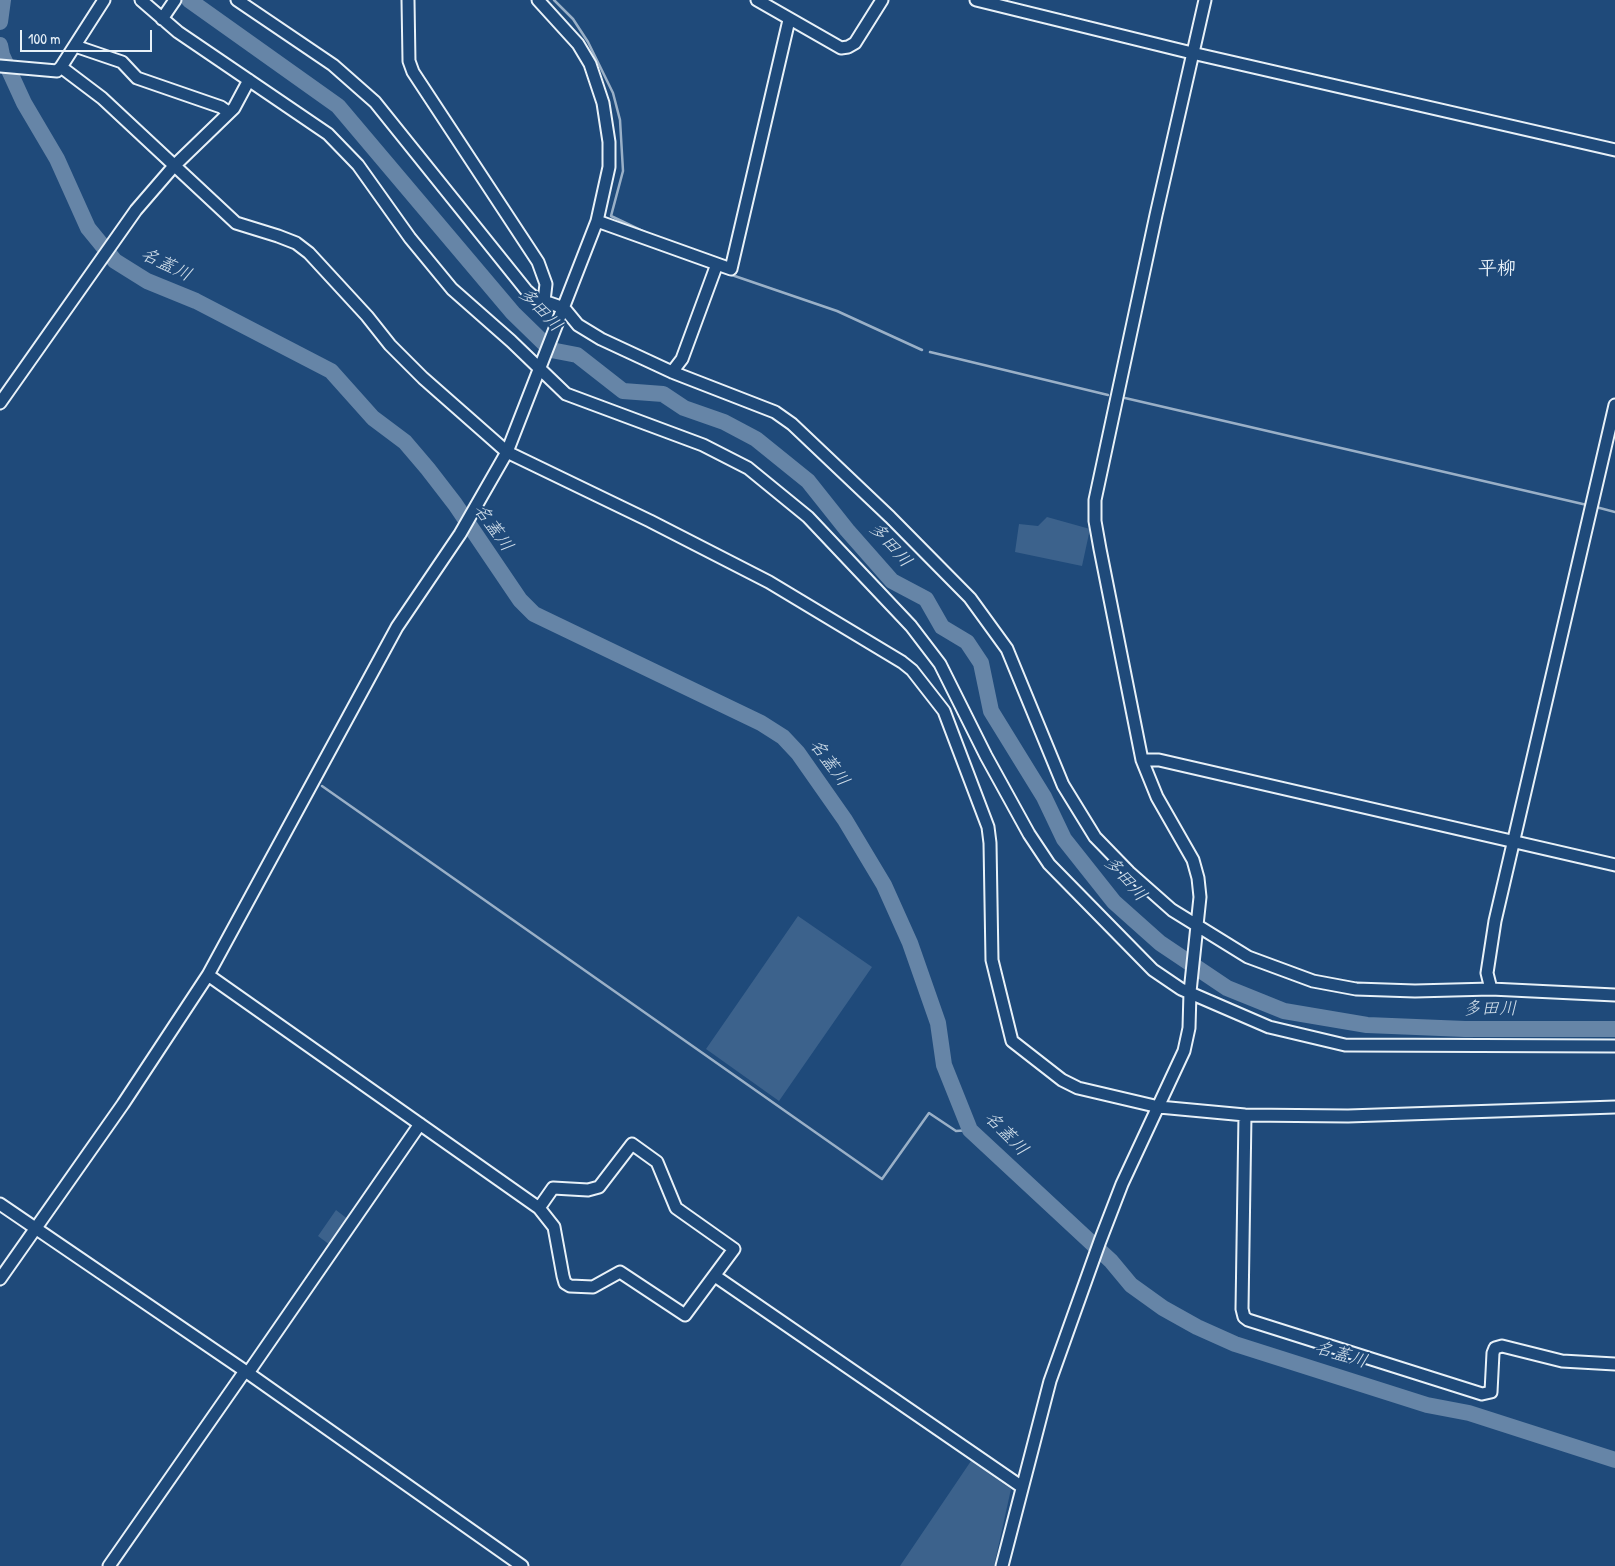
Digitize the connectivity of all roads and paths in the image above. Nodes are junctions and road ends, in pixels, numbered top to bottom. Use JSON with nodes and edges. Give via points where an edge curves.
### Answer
{"nodes":[{"id":1,"x":104,"y":0,"type":"edge"},
{"id":2,"x":141,"y":0,"type":"edge"},
{"id":3,"x":175,"y":0,"type":"edge"},
{"id":4,"x":237,"y":0,"type":"edge"},
{"id":5,"x":408,"y":0,"type":"edge"},
{"id":6,"x":538,"y":0,"type":"edge"},
{"id":7,"x":757,"y":0,"type":"edge"},
{"id":8,"x":882,"y":0,"type":"edge"},
{"id":9,"x":976,"y":0,"type":"edge"},
{"id":10,"x":1206,"y":0,"type":"edge"},
{"id":11,"x":164,"y":16,"type":"junction"},
{"id":12,"x":789,"y":20,"type":"junction"},
{"id":13,"x":75,"y":46,"type":"junction"},
{"id":14,"x":1192,"y":53,"type":"junction"},
{"id":15,"x":0,"y":66,"type":"edge"},
{"id":16,"x":61,"y":67,"type":"junction"},
{"id":17,"x":249,"y":80,"type":"junction"},
{"id":18,"x":228,"y":112,"type":"junction"},
{"id":19,"x":1615,"y":150,"type":"edge"},
{"id":20,"x":174,"y":166,"type":"junction"},
{"id":21,"x":597,"y":222,"type":"junction"},
{"id":22,"x":717,"y":264,"type":"junction"},
{"id":23,"x":544,"y":301,"type":"junction"},
{"id":24,"x":563,"y":312,"type":"junction"},
{"id":25,"x":542,"y":365,"type":"junction"},
{"id":26,"x":672,"y":372,"type":"junction"},
{"id":27,"x":0,"y":403,"type":"edge"},
{"id":28,"x":1615,"y":405,"type":"edge"},
{"id":29,"x":507,"y":452,"type":"junction"},
{"id":30,"x":1142,"y":760,"type":"junction"},
{"id":31,"x":1514,"y":842,"type":"junction"},
{"id":32,"x":1615,"y":865,"type":"edge"},
{"id":33,"x":1196,"y":928,"type":"junction"},
{"id":34,"x":208,"y":975,"type":"junction"},
{"id":35,"x":1190,"y":989,"type":"junction"},
{"id":36,"x":1491,"y":989,"type":"junction"},
{"id":37,"x":1615,"y":995,"type":"edge"},
{"id":38,"x":1615,"y":1046,"type":"edge"},
{"id":39,"x":1615,"y":1106,"type":"edge"},
{"id":40,"x":1159,"y":1107,"type":"junction"},
{"id":41,"x":1246,"y":1115,"type":"junction"},
{"id":42,"x":420,"y":1124,"type":"junction"},
{"id":43,"x":0,"y":1204,"type":"edge"},
{"id":44,"x":539,"y":1208,"type":"junction"},
{"id":45,"x":36,"y":1228,"type":"junction"},
{"id":46,"x":715,"y":1276,"type":"junction"},
{"id":47,"x":0,"y":1279,"type":"edge"},
{"id":48,"x":1615,"y":1364,"type":"edge"},
{"id":49,"x":242,"y":1376,"type":"junction"},
{"id":50,"x":1022,"y":1487,"type":"junction"},
{"id":51,"x":109,"y":1566,"type":"edge"},
{"id":52,"x":522,"y":1566,"type":"edge"},
{"id":53,"x":1002,"y":1566,"type":"edge"}],
"edges":[{"from":1,"to":13,"type":"street"},
{"from":2,"to":11,"type":"street"},
{"from":3,"to":11,"type":"street"},
{"from":4,"to":23,"type":"street","via":[[333,65],[375,102],[526,290]]},
{"from":5,"to":23,"type":"street","via":[[412,72],[538,262],[546,284]]},
{"from":6,"to":21,"type":"street","via":[[578,44],[590,64],[603,103],[609,167]]},
{"from":7,"to":12,"type":"street"},
{"from":8,"to":12,"type":"street","via":[[856,42],[848,47],[834,45]]},
{"from":9,"to":14,"type":"street"},
{"from":10,"to":14,"type":"street"},
{"from":11,"to":17,"type":"street","via":[[178,32]]},
{"from":12,"to":22,"type":"street","via":[[731,269]]},
{"from":13,"to":16,"type":"street"},
{"from":13,"to":18,"type":"street","via":[[122,62],[137,78],[222,107]]},
{"from":14,"to":19,"type":"street"},
{"from":14,"to":30,"type":"street","via":[[1095,500],[1100,549]]},
{"from":15,"to":16,"type":"street","via":[[57,71]]},
{"from":16,"to":20,"type":"street","via":[[102,98]]},
{"from":17,"to":18,"type":"street","via":[[234,108]]},
{"from":17,"to":25,"type":"street","via":[[343,148],[452,289]]},
{"from":18,"to":20,"type":"street"},
{"from":20,"to":27,"type":"street","via":[[136,210]]},
{"from":20,"to":29,"type":"street","via":[[236,222],[296,243],[309,253],[390,345]]},
{"from":21,"to":22,"type":"street"},
{"from":21,"to":24,"type":"street"},
{"from":22,"to":26,"type":"street","via":[[682,359]]},
{"from":23,"to":24,"type":"street"},
{"from":24,"to":25,"type":"street"},
{"from":24,"to":26,"type":"street","via":[[601,339]]},
{"from":25,"to":29,"type":"street"},
{"from":25,"to":35,"type":"street","via":[[566,394],[703,445],[748,468],[808,517],[911,626],[940,664],[986,756],[1048,864],[1153,970],[1181,989]]},
{"from":26,"to":33,"type":"street","via":[[774,412],[792,424],[970,598],[1007,649],[1063,785],[1095,837],[1129,872]]},
{"from":28,"to":31,"type":"street"},
{"from":29,"to":34,"type":"street","via":[[460,534],[397,627]]},
{"from":29,"to":40,"type":"street","via":[[769,582],[912,670],[944,711],[988,827],[992,960],[1012,1041],[1072,1086]]},
{"from":30,"to":31,"type":"street","via":[[1159,760]]},
{"from":30,"to":33,"type":"street","via":[[1157,797],[1193,860],[1200,896]]},
{"from":31,"to":32,"type":"street"},
{"from":31,"to":36,"type":"street","via":[[1495,921],[1487,973]]},
{"from":33,"to":35,"type":"street"},
{"from":33,"to":36,"type":"street","via":[[1248,957],[1313,981],[1356,989]]},
{"from":34,"to":42,"type":"street"},
{"from":34,"to":45,"type":"street"},
{"from":35,"to":38,"type":"street","via":[[1195,996],[1269,1027],[1345,1045]]},
{"from":35,"to":40,"type":"street","via":[[1189,1028],[1184,1051]]},
{"from":36,"to":37,"type":"street"},
{"from":39,"to":41,"type":"street","via":[[1348,1116]]},
{"from":40,"to":41,"type":"street"},
{"from":40,"to":50,"type":"street","via":[[1122,1184],[1092,1262],[1050,1381]]},
{"from":41,"to":48,"type":"street","via":[[1242,1309],[1248,1320],[1482,1394],[1490,1392],[1493,1353],[1495,1348],[1502,1346],[1562,1361]]},
{"from":42,"to":44,"type":"street"},
{"from":42,"to":49,"type":"street"},
{"from":43,"to":45,"type":"street"},
{"from":44,"to":46,"type":"street","via":[[554,1227],[563,1276],[570,1286],[593,1287],[616,1273],[625,1273],[685,1315]]},
{"from":44,"to":46,"type":"street","via":[[553,1188],[588,1190],[599,1187],[632,1144],[657,1162],[676,1208],[732,1246],[732,1252]]},
{"from":45,"to":47,"type":"street"},
{"from":45,"to":49,"type":"street"},
{"from":46,"to":50,"type":"street"},
{"from":49,"to":51,"type":"street"},
{"from":49,"to":52,"type":"street"},
{"from":50,"to":53,"type":"street"}]}
